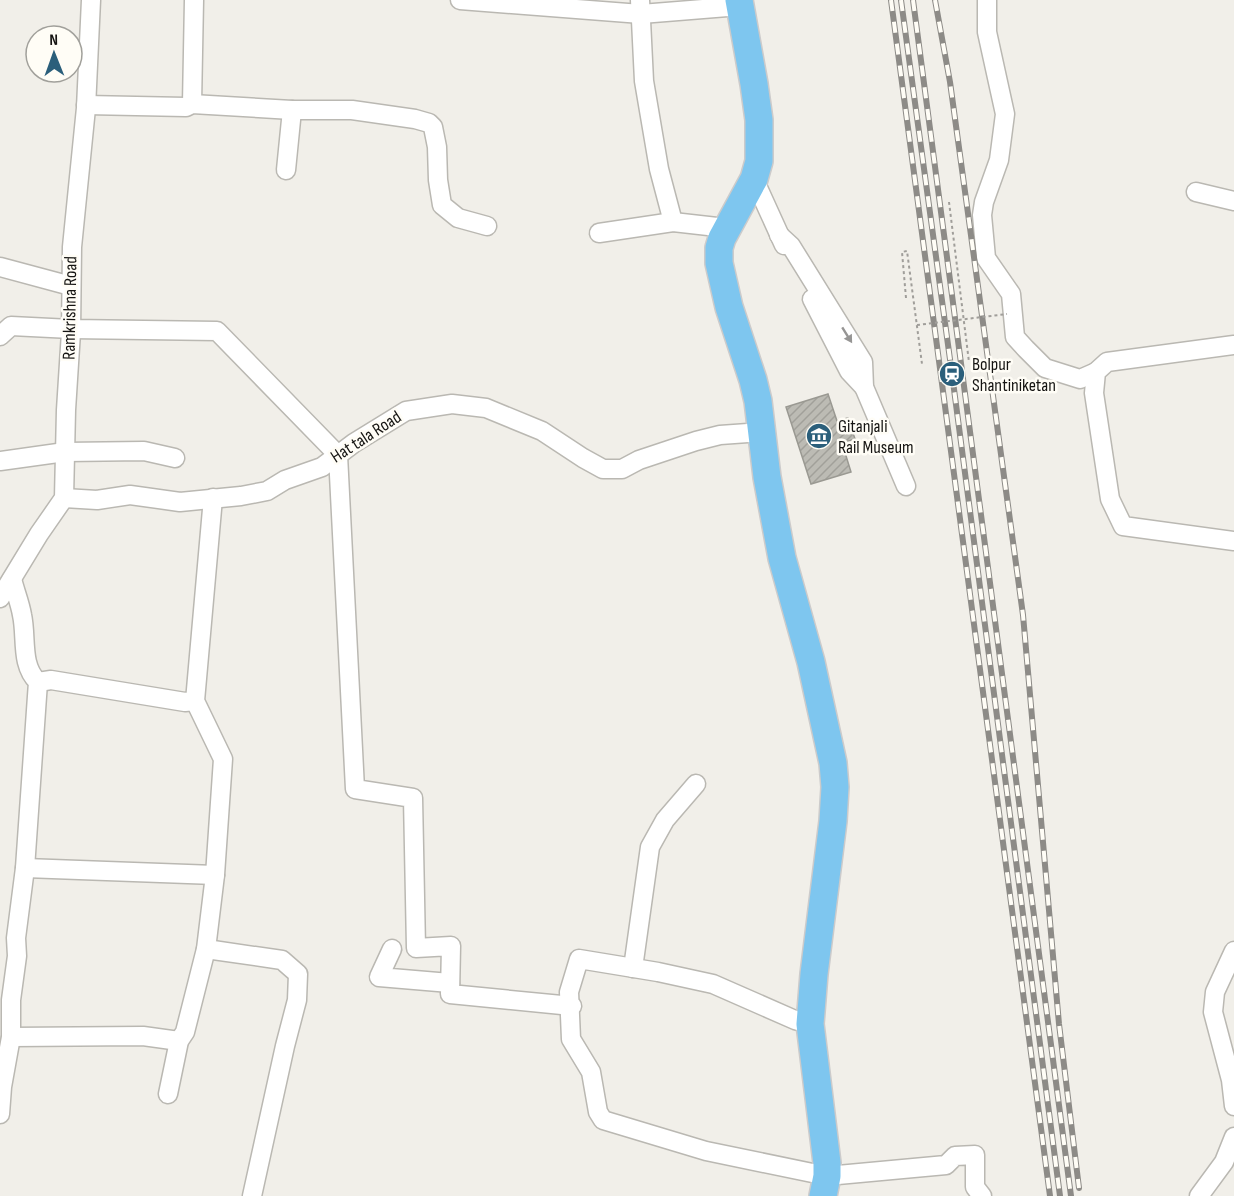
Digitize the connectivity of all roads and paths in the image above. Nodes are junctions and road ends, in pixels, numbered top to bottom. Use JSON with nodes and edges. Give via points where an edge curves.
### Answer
{"nodes":[{"id":1,"x":91,"y":0,"type":"edge"},
{"id":2,"x":194,"y":0,"type":"edge"},
{"id":3,"x":459,"y":0,"type":"edge"},
{"id":4,"x":987,"y":0,"type":"edge"},
{"id":5,"x":740,"y":3,"type":"edge"},
{"id":6,"x":640,"y":7,"type":"edge"},
{"id":7,"x":192,"y":104,"type":"junction"},
{"id":8,"x":86,"y":105,"type":"junction"},
{"id":9,"x":292,"y":110,"type":"junction"},
{"id":10,"x":285,"y":170,"type":"dead end"},
{"id":11,"x":754,"y":179,"type":"junction"},
{"id":12,"x":1196,"y":192,"type":"dead end"},
{"id":13,"x":1234,"y":201,"type":"edge"},
{"id":14,"x":949,"y":202,"type":"dead end"},
{"id":15,"x":674,"y":222,"type":"junction"},
{"id":16,"x":487,"y":226,"type":"dead end"},
{"id":17,"x":726,"y":228,"type":"junction"},
{"id":18,"x":599,"y":233,"type":"dead end"},
{"id":19,"x":0,"y":267,"type":"edge"},
{"id":20,"x":71,"y":286,"type":"junction"},
{"id":21,"x":906,"y":298,"type":"dead end"},
{"id":22,"x":1007,"y":314,"type":"dead end"},
{"id":23,"x":964,"y":319,"type":"junction"},
{"id":24,"x":917,"y":324,"type":"junction"},
{"id":25,"x":70,"y":329,"type":"junction"},
{"id":26,"x":0,"y":336,"type":"edge"},
{"id":27,"x":1234,"y":345,"type":"edge"},
{"id":28,"x":969,"y":362,"type":"dead end"},
{"id":29,"x":922,"y":364,"type":"dead end"},
{"id":30,"x":1096,"y":372,"type":"junction"},
{"id":31,"x":762,"y":432,"type":"junction"},
{"id":32,"x":65,"y":452,"type":"junction"},
{"id":33,"x":338,"y":455,"type":"junction"},
{"id":34,"x":175,"y":458,"type":"dead end"},
{"id":35,"x":0,"y":461,"type":"edge"},
{"id":36,"x":906,"y":486,"type":"dead end"},
{"id":37,"x":64,"y":498,"type":"junction"},
{"id":38,"x":213,"y":498,"type":"junction"},
{"id":39,"x":1234,"y":541,"type":"edge"},
{"id":40,"x":12,"y":579,"type":"junction"},
{"id":41,"x":0,"y":598,"type":"edge"},
{"id":42,"x":38,"y":682,"type":"junction"},
{"id":43,"x":195,"y":701,"type":"junction"},
{"id":44,"x":696,"y":784,"type":"dead end"},
{"id":45,"x":25,"y":868,"type":"junction"},
{"id":46,"x":215,"y":875,"type":"junction"},
{"id":47,"x":206,"y":949,"type":"junction"},
{"id":48,"x":392,"y":949,"type":"dead end"},
{"id":49,"x":1234,"y":951,"type":"edge"},
{"id":50,"x":633,"y":968,"type":"junction"},
{"id":51,"x":450,"y":983,"type":"junction"},
{"id":52,"x":571,"y":1006,"type":"junction"},
{"id":53,"x":810,"y":1024,"type":"junction"},
{"id":54,"x":11,"y":1037,"type":"junction"},
{"id":55,"x":179,"y":1041,"type":"junction"},
{"id":56,"x":168,"y":1094,"type":"dead end"},
{"id":57,"x":1234,"y":1106,"type":"edge"},
{"id":58,"x":0,"y":1114,"type":"edge"},
{"id":59,"x":1234,"y":1137,"type":"edge"},
{"id":60,"x":825,"y":1186,"type":"edge"},
{"id":61,"x":252,"y":1196,"type":"edge"},
{"id":62,"x":982,"y":1196,"type":"edge"},
{"id":63,"x":1199,"y":1196,"type":"edge"}],
"edges":[{"from":1,"to":8,"type":"street","name":"Ramkrishna Road"},
{"from":2,"to":7,"type":"street"},
{"from":3,"to":6,"type":"street"},
{"from":4,"to":30,"type":"street","via":[[987,32],[1005,114],[999,160],[982,215],[986,258],[1011,294],[1015,337],[1026,349],[1045,368],[1080,379]]},
{"from":5,"to":6,"type":"street"},
{"from":5,"to":11,"type":"highway","via":[[759,120],[759,161]]},
{"from":6,"to":15,"type":"street","via":[[644,81],[659,169]]},
{"from":7,"to":8,"type":"street"},
{"from":7,"to":9,"type":"street"},
{"from":8,"to":20,"type":"street","name":"Ramkrishna Road"},
{"from":9,"to":10,"type":"street"},
{"from":9,"to":16,"type":"street","via":[[352,110],[429,123],[433,127],[442,204],[458,218]]},
{"from":11,"to":17,"type":"highway"},
{"from":11,"to":36,"type":"street","via":[[849,371],[864,387]]},
{"from":12,"to":13,"type":"street"},
{"from":14,"to":23,"type":"path"},
{"from":15,"to":17,"type":"street"},
{"from":15,"to":18,"type":"street"},
{"from":17,"to":31,"type":"highway","via":[[719,263],[753,380]]},
{"from":19,"to":20,"type":"street"},
{"from":20,"to":25,"type":"street","name":"Ramkrishna Road"},
{"from":21,"to":24,"type":"path","via":[[902,252],[907,251]]},
{"from":22,"to":23,"type":"path","bridge":true},
{"from":23,"to":24,"type":"path","bridge":true},
{"from":23,"to":28,"type":"path"},
{"from":24,"to":29,"type":"path"},
{"from":25,"to":26,"type":"street","via":[[12,326]]},
{"from":25,"to":32,"type":"street","name":"Ramkrishna Road"},
{"from":25,"to":33,"type":"street","via":[[217,332]]},
{"from":27,"to":30,"type":"street","via":[[1107,362]]},
{"from":30,"to":39,"type":"street","via":[[1094,393],[1110,499],[1123,526]]},
{"from":31,"to":33,"type":"street","name":"Hat tala Road","via":[[720,435],[622,469],[603,469],[542,431],[486,408],[452,404],[406,411]]},
{"from":31,"to":53,"type":"highway","via":[[782,558],[810,662],[835,787]]},
{"from":32,"to":34,"type":"street","via":[[144,451]]},
{"from":32,"to":35,"type":"street"},
{"from":32,"to":37,"type":"street","name":"Ramkrishna Road"},
{"from":33,"to":38,"type":"street","name":"Hat tala Road","via":[[322,467],[267,491]]},
{"from":33,"to":51,"type":"street","via":[[355,789],[413,798],[416,948],[451,946]]},
{"from":37,"to":38,"type":"street","name":"Hat tala Road","via":[[97,500],[130,495],[180,502]]},
{"from":37,"to":40,"type":"street"},
{"from":38,"to":43,"type":"street"},
{"from":40,"to":41,"type":"street"},
{"from":40,"to":42,"type":"street","via":[[22,615],[26,659]]},
{"from":42,"to":43,"type":"street","via":[[51,680]]},
{"from":42,"to":45,"type":"street"},
{"from":43,"to":46,"type":"street","via":[[223,759]]},
{"from":44,"to":50,"type":"street","via":[[665,820],[650,846]]},
{"from":45,"to":46,"type":"street"},
{"from":45,"to":54,"type":"street","via":[[16,938]]},
{"from":46,"to":47,"type":"street"},
{"from":47,"to":55,"type":"street","via":[[185,1032]]},
{"from":47,"to":61,"type":"street","via":[[282,960],[298,974],[297,1000]]},
{"from":48,"to":51,"type":"street","via":[[380,977]]},
{"from":49,"to":57,"type":"street","via":[[1215,992],[1213,1012]]},
{"from":50,"to":52,"type":"street","via":[[579,959],[570,992]]},
{"from":50,"to":53,"type":"street","via":[[713,984]]},
{"from":51,"to":52,"type":"street","via":[[450,994]]},
{"from":52,"to":60,"type":"street","via":[[572,1039],[591,1072],[603,1120]]},
{"from":53,"to":60,"type":"highway","via":[[826,1147]]},
{"from":54,"to":55,"type":"street","via":[[143,1036]]},
{"from":54,"to":58,"type":"street"},
{"from":55,"to":56,"type":"street"},
{"from":59,"to":63,"type":"street","via":[[1224,1161]]},
{"from":60,"to":62,"type":"street","via":[[946,1165],[954,1156],[975,1155],[975,1187]]}]}
